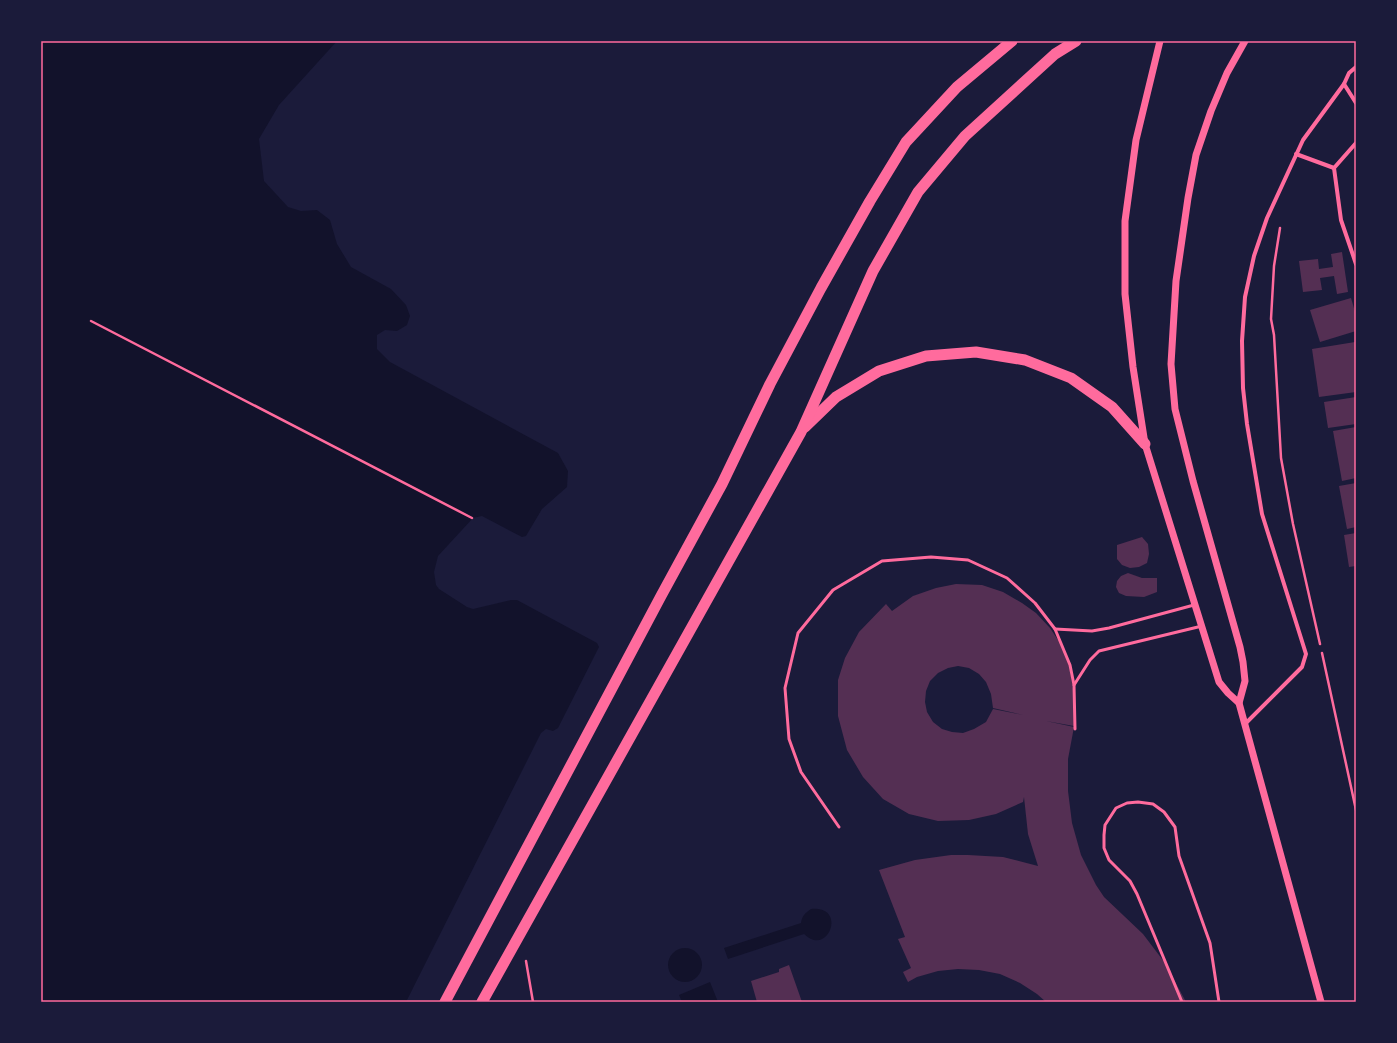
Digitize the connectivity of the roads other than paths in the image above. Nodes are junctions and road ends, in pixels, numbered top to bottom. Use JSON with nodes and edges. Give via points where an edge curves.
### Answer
{"nodes":[{"id":1,"x":1012,"y":41,"type":"edge"},
{"id":2,"x":1076,"y":41,"type":"edge"},
{"id":3,"x":1160,"y":41,"type":"edge"},
{"id":4,"x":1245,"y":41,"type":"edge"},
{"id":5,"x":1356,"y":67,"type":"edge"},
{"id":6,"x":1344,"y":84,"type":"junction"},
{"id":7,"x":1356,"y":103,"type":"edge"},
{"id":8,"x":1356,"y":143,"type":"edge"},
{"id":9,"x":1296,"y":154,"type":"junction"},
{"id":10,"x":1334,"y":168,"type":"junction"},
{"id":11,"x":1356,"y":264,"type":"edge"},
{"id":12,"x":801,"y":432,"type":"junction"},
{"id":13,"x":1145,"y":444,"type":"junction"},
{"id":14,"x":1195,"y":604,"type":"junction"},
{"id":15,"x":1202,"y":626,"type":"junction"},
{"id":16,"x":1055,"y":629,"type":"junction"},
{"id":17,"x":1074,"y":685,"type":"junction"},
{"id":18,"x":1239,"y":703,"type":"junction"},
{"id":19,"x":1245,"y":724,"type":"junction"},
{"id":20,"x":1075,"y":730,"type":"dead end"},
{"id":21,"x":839,"y":827,"type":"dead end"},
{"id":22,"x":445,"y":1002,"type":"edge"},
{"id":23,"x":482,"y":1002,"type":"edge"},
{"id":24,"x":1182,"y":1002,"type":"edge"},
{"id":25,"x":1219,"y":1002,"type":"edge"},
{"id":26,"x":1321,"y":1002,"type":"edge"}],
"edges":[{"from":1,"to":22,"type":"highway","via":[[958,88],[906,142],[870,201],[770,384],[722,484]]},
{"from":2,"to":12,"type":"highway","via":[[1055,54],[966,136],[918,192],[873,270]]},
{"from":3,"to":13,"type":"street","via":[[1136,140],[1125,221],[1125,294]]},
{"from":4,"to":18,"type":"street","via":[[1227,73],[1196,155],[1176,281],[1171,364],[1175,409],[1240,647],[1245,680]]},
{"from":5,"to":6,"type":"street","via":[[1349,73]]},
{"from":6,"to":7,"type":"street"},
{"from":6,"to":9,"type":"street","via":[[1303,140]]},
{"from":8,"to":10,"type":"street"},
{"from":9,"to":10,"type":"street"},
{"from":9,"to":19,"type":"street","via":[[1267,218],[1254,256],[1245,297],[1242,341],[1247,424],[1262,514],[1306,654],[1302,668]]},
{"from":10,"to":11,"type":"street","via":[[1341,220]]},
{"from":12,"to":13,"type":"highway","via":[[836,397],[879,371],[926,356],[976,352],[1025,360],[1071,378],[1112,407]]},
{"from":12,"to":23,"type":"highway"},
{"from":13,"to":14,"type":"street"},
{"from":14,"to":15,"type":"street"},
{"from":14,"to":16,"type":"lane","via":[[1109,628],[1092,631]]},
{"from":15,"to":17,"type":"lane","via":[[1099,651]]},
{"from":15,"to":18,"type":"street","via":[[1220,682]]},
{"from":16,"to":17,"type":"lane","via":[[1070,665]]},
{"from":16,"to":21,"type":"lane","via":[[1035,603],[1007,578],[968,560],[931,557],[882,561],[833,590],[798,633],[785,688],[789,738],[801,772]]},
{"from":17,"to":20,"type":"lane"},
{"from":18,"to":19,"type":"street"},
{"from":19,"to":26,"type":"street"},
{"from":24,"to":25,"type":"lane","via":[[1137,894],[1130,881],[1109,860],[1104,848],[1105,825],[1116,808],[1127,803],[1153,804],[1164,812],[1175,827],[1178,856],[1210,943]]}]}
